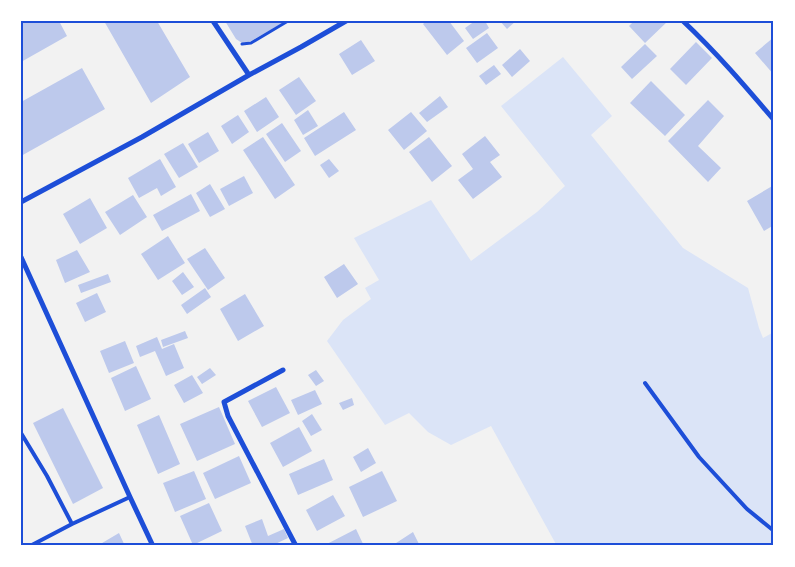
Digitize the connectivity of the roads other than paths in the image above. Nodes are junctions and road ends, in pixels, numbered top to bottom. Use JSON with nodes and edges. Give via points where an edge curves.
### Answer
{"nodes":[{"id":1,"x":213,"y":21,"type":"edge"},
{"id":2,"x":346,"y":21,"type":"edge"},
{"id":3,"x":683,"y":21,"type":"edge"},
{"id":4,"x":249,"y":75,"type":"junction"},
{"id":5,"x":774,"y":120,"type":"edge"},
{"id":6,"x":21,"y":202,"type":"edge"},
{"id":7,"x":21,"y":257,"type":"edge"},
{"id":8,"x":283,"y":370,"type":"dead end"},
{"id":9,"x":645,"y":383,"type":"dead end"},
{"id":10,"x":21,"y":433,"type":"edge"},
{"id":11,"x":130,"y":498,"type":"junction"},
{"id":12,"x":72,"y":524,"type":"junction"},
{"id":13,"x":774,"y":531,"type":"edge"},
{"id":14,"x":30,"y":546,"type":"edge"},
{"id":15,"x":154,"y":546,"type":"edge"},
{"id":16,"x":296,"y":546,"type":"edge"}],
"edges":[{"from":1,"to":4,"type":"street"},
{"from":2,"to":4,"type":"street"},
{"from":3,"to":5,"type":"street"},
{"from":4,"to":6,"type":"street"},
{"from":7,"to":11,"type":"street"},
{"from":8,"to":16,"type":"street","via":[[224,402],[228,416]]},
{"from":9,"to":13,"type":"lane","via":[[700,456],[747,509]]},
{"from":10,"to":12,"type":"lane"},
{"from":11,"to":12,"type":"lane"},
{"from":11,"to":15,"type":"street"},
{"from":12,"to":14,"type":"lane"}]}
